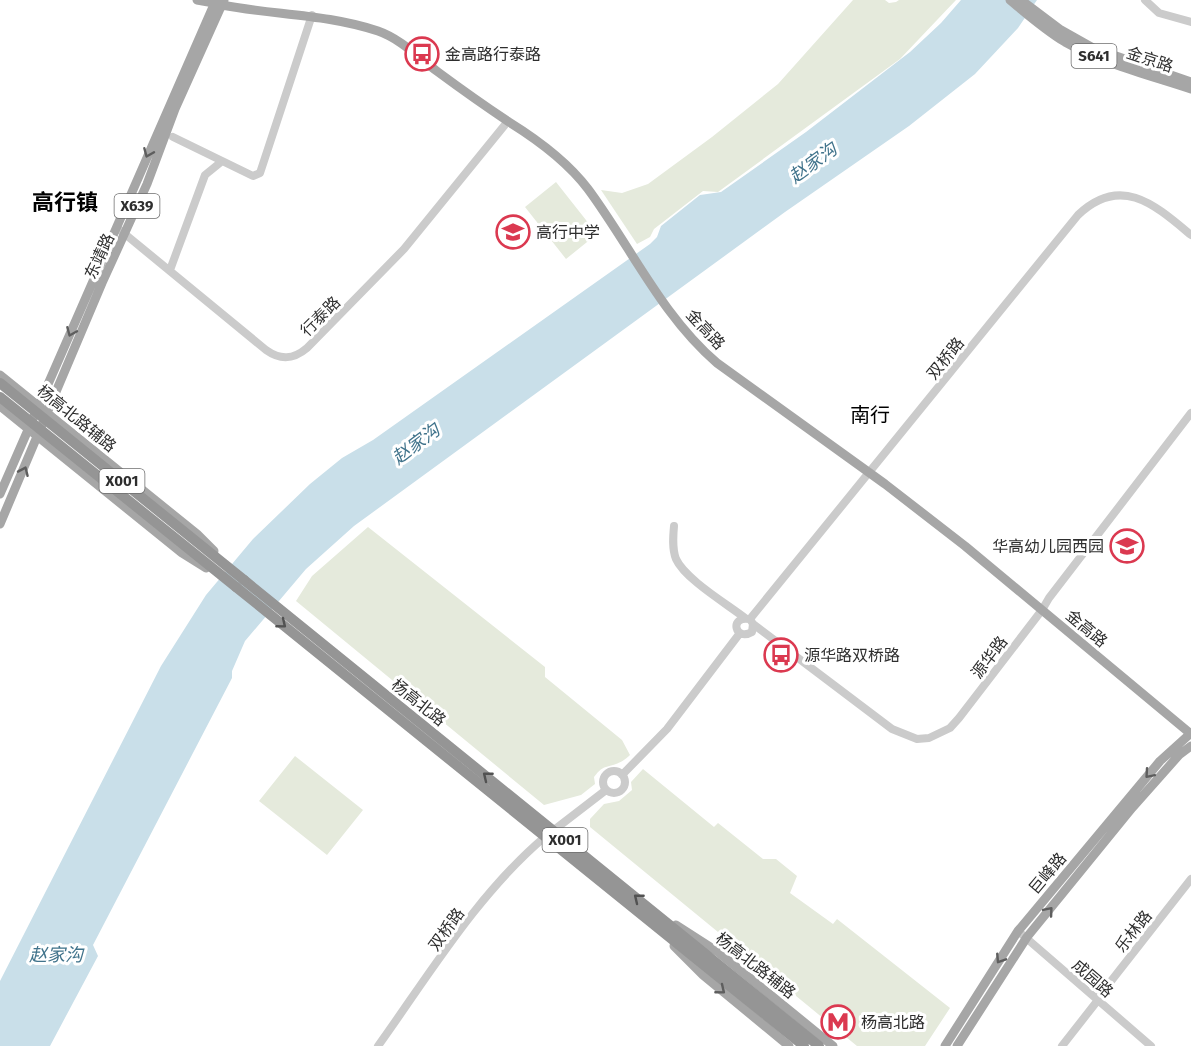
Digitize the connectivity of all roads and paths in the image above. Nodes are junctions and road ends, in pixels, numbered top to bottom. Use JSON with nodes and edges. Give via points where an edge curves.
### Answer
{"nodes":[{"id":1,"x":197,"y":0,"type":"edge"},
{"id":2,"x":1010,"y":0,"type":"edge"},
{"id":3,"x":1021,"y":0,"type":"edge"},
{"id":4,"x":1145,"y":0,"type":"edge"},
{"id":5,"x":219,"y":2,"type":"edge"},
{"id":6,"x":312,"y":15,"type":"junction"},
{"id":7,"x":1191,"y":22,"type":"edge"},
{"id":8,"x":1191,"y":82,"type":"edge"},
{"id":9,"x":1191,"y":89,"type":"edge"},
{"id":10,"x":508,"y":121,"type":"junction"},
{"id":11,"x":173,"y":137,"type":"dead end"},
{"id":12,"x":221,"y":162,"type":"junction"},
{"id":13,"x":116,"y":227,"type":"junction"},
{"id":14,"x":125,"y":234,"type":"junction"},
{"id":15,"x":1191,"y":235,"type":"edge"},
{"id":16,"x":170,"y":270,"type":"junction"},
{"id":17,"x":0,"y":375,"type":"edge"},
{"id":18,"x":0,"y":383,"type":"edge"},
{"id":19,"x":0,"y":397,"type":"edge"},
{"id":20,"x":0,"y":406,"type":"edge"},
{"id":21,"x":38,"y":406,"type":"junction"},
{"id":22,"x":49,"y":410,"type":"junction"},
{"id":23,"x":1191,"y":413,"type":"edge"},
{"id":24,"x":27,"y":431,"type":"junction"},
{"id":25,"x":38,"y":437,"type":"junction"},
{"id":26,"x":869,"y":474,"type":"junction"},
{"id":27,"x":0,"y":494,"type":"edge"},
{"id":28,"x":0,"y":524,"type":"edge"},
{"id":29,"x":674,"y":526,"type":"dead end"},
{"id":30,"x":240,"y":584,"type":"junction"},
{"id":31,"x":1042,"y":610,"type":"junction"},
{"id":32,"x":750,"y":620,"type":"junction"},
{"id":33,"x":740,"y":633,"type":"junction"},
{"id":34,"x":1191,"y":734,"type":"edge"},
{"id":35,"x":1191,"y":746,"type":"edge"},
{"id":36,"x":622,"y":775,"type":"junction"},
{"id":37,"x":606,"y":789,"type":"junction"},
{"id":38,"x":550,"y":833,"type":"junction"},
{"id":39,"x":1191,"y":879,"type":"edge"},
{"id":40,"x":652,"y":916,"type":"junction"},
{"id":41,"x":1018,"y":932,"type":"junction"},
{"id":42,"x":1027,"y":938,"type":"junction"},
{"id":43,"x":729,"y":979,"type":"junction"},
{"id":44,"x":1097,"y":999,"type":"junction"},
{"id":45,"x":378,"y":1046,"type":"edge"},
{"id":46,"x":789,"y":1046,"type":"edge"},
{"id":47,"x":804,"y":1046,"type":"edge"},
{"id":48,"x":819,"y":1046,"type":"edge"},
{"id":49,"x":833,"y":1046,"type":"edge"},
{"id":50,"x":945,"y":1046,"type":"edge"},
{"id":51,"x":957,"y":1046,"type":"edge"},
{"id":52,"x":1062,"y":1046,"type":"edge"},
{"id":53,"x":1151,"y":1046,"type":"edge"}],
"edges":[{"from":1,"to":5,"type":"main road","name":"金高路"},
{"from":2,"to":9,"type":"main road","name":"金京路","number":"S641","via":[[1077,48]]},
{"from":3,"to":8,"type":"main road","name":"金京路","number":"S641","via":[[1092,48]]},
{"from":4,"to":7,"type":"street","via":[[1159,13]]},
{"from":5,"to":6,"type":"main road","name":"金高路","via":[[257,11]]},
{"from":5,"to":13,"type":"main road","name":"东靖路","number":"X639","one_way":true},
{"from":5,"to":14,"type":"main road","name":"东靖路","number":"X639"},
{"from":6,"to":10,"type":"main road","name":"金高路","via":[[393,38]]},
{"from":6,"to":12,"type":"street","via":[[260,173],[253,176]]},
{"from":10,"to":16,"type":"street","name":"行泰路","via":[[404,249],[300,354],[286,358],[272,354]]},
{"from":10,"to":26,"type":"main road","name":"金高路","via":[[538,141],[587,188],[689,336],[717,363]]},
{"from":11,"to":12,"type":"street"},
{"from":12,"to":16,"type":"street","via":[[205,175]]},
{"from":13,"to":14,"type":"street","name":"行泰路"},
{"from":13,"to":21,"type":"main road","name":"东靖路","number":"X639","one_way":true},
{"from":14,"to":16,"type":"street","name":"行泰路"},
{"from":14,"to":22,"type":"main road","name":"东靖路","number":"X639"},
{"from":15,"to":26,"type":"street","name":"双桥路","via":[[1140,199],[1108,196],[1088,206]]},
{"from":17,"to":21,"type":"main road","name":"杨高北路辅路","number":"X001"},
{"from":18,"to":30,"type":"highway","name":"杨高北路","number":"X001","bridge":true},
{"from":19,"to":30,"type":"highway","name":"杨高北路","number":"X001","bridge":true},
{"from":20,"to":24,"type":"main road","number":"X001"},
{"from":21,"to":22,"type":"main road","name":"杨高北路辅路","number":"X001"},
{"from":21,"to":24,"type":"main road","name":"东靖路","number":"X639"},
{"from":22,"to":25,"type":"main road","name":"东靖路"},
{"from":22,"to":30,"type":"main road","name":"杨高北路辅路","number":"X001","bridge":true,"via":[[198,534]]},
{"from":23,"to":31,"type":"street","name":"源华路"},
{"from":24,"to":25,"type":"main road","number":"X001"},
{"from":24,"to":27,"type":"main road","name":"东靖路"},
{"from":28,"to":25,"type":"main road","name":"东靖路","one_way":true},
{"from":25,"to":30,"type":"main road","number":"X001","bridge":true,"via":[[182,553]]},
{"from":26,"to":31,"type":"main road","name":"金高路"},
{"from":26,"to":32,"type":"street","name":"双桥路"},
{"from":29,"to":32,"type":"street","name":"源华路","via":[[673,549],[688,576]]},
{"from":30,"to":38,"type":"highway","name":"杨高北路","number":"X001"},
{"from":31,"to":32,"type":"street","name":"源华路","via":[[959,718],[940,734],[916,739],[892,729]]},
{"from":31,"to":34,"type":"main road","name":"金高路"},
{"from":32,"to":33,"type":"street","via":[[750,633]]},
{"from":32,"to":33,"type":"street","via":[[740,619]]},
{"from":33,"to":36,"type":"street","name":"双桥路","via":[[667,729]]},
{"from":34,"to":41,"type":"main road","name":"巨峰路","one_way":true,"via":[[1160,761]]},
{"from":42,"to":35,"type":"main road","name":"巨峰路","one_way":true,"via":[[1132,808]]},
{"from":36,"to":37,"type":"street","name":"双桥路","via":[[607,775]]},
{"from":36,"to":37,"type":"street","name":"双桥路","via":[[625,785],[621,790],[615,793]]},
{"from":37,"to":38,"type":"street","name":"双桥路"},
{"from":38,"to":40,"type":"highway","name":"杨高北路","number":"X001"},
{"from":38,"to":45,"type":"street","name":"双桥路","via":[[481,903]]},
{"from":39,"to":44,"type":"street","name":"乐林路"},
{"from":40,"to":43,"type":"highway","name":"杨高北路","number":"X001"},
{"from":40,"to":46,"type":"main road","number":"X001","one_way":true,"via":[[702,975]]},
{"from":40,"to":49,"type":"main road","name":"杨高北路辅路","number":"X001","via":[[718,952]]},
{"from":41,"to":42,"type":"street","name":"成园路"},
{"from":41,"to":50,"type":"main road","name":"巨峰路","one_way":true},
{"from":42,"to":44,"type":"street","name":"成园路"},
{"from":42,"to":51,"type":"main road","name":"巨峰路"},
{"from":43,"to":47,"type":"highway","name":"杨高北路","number":"X001"},
{"from":43,"to":48,"type":"highway","name":"杨高北路","number":"X001"},
{"from":44,"to":52,"type":"street","name":"乐林路"},
{"from":44,"to":53,"type":"street","name":"成园路"}]}
